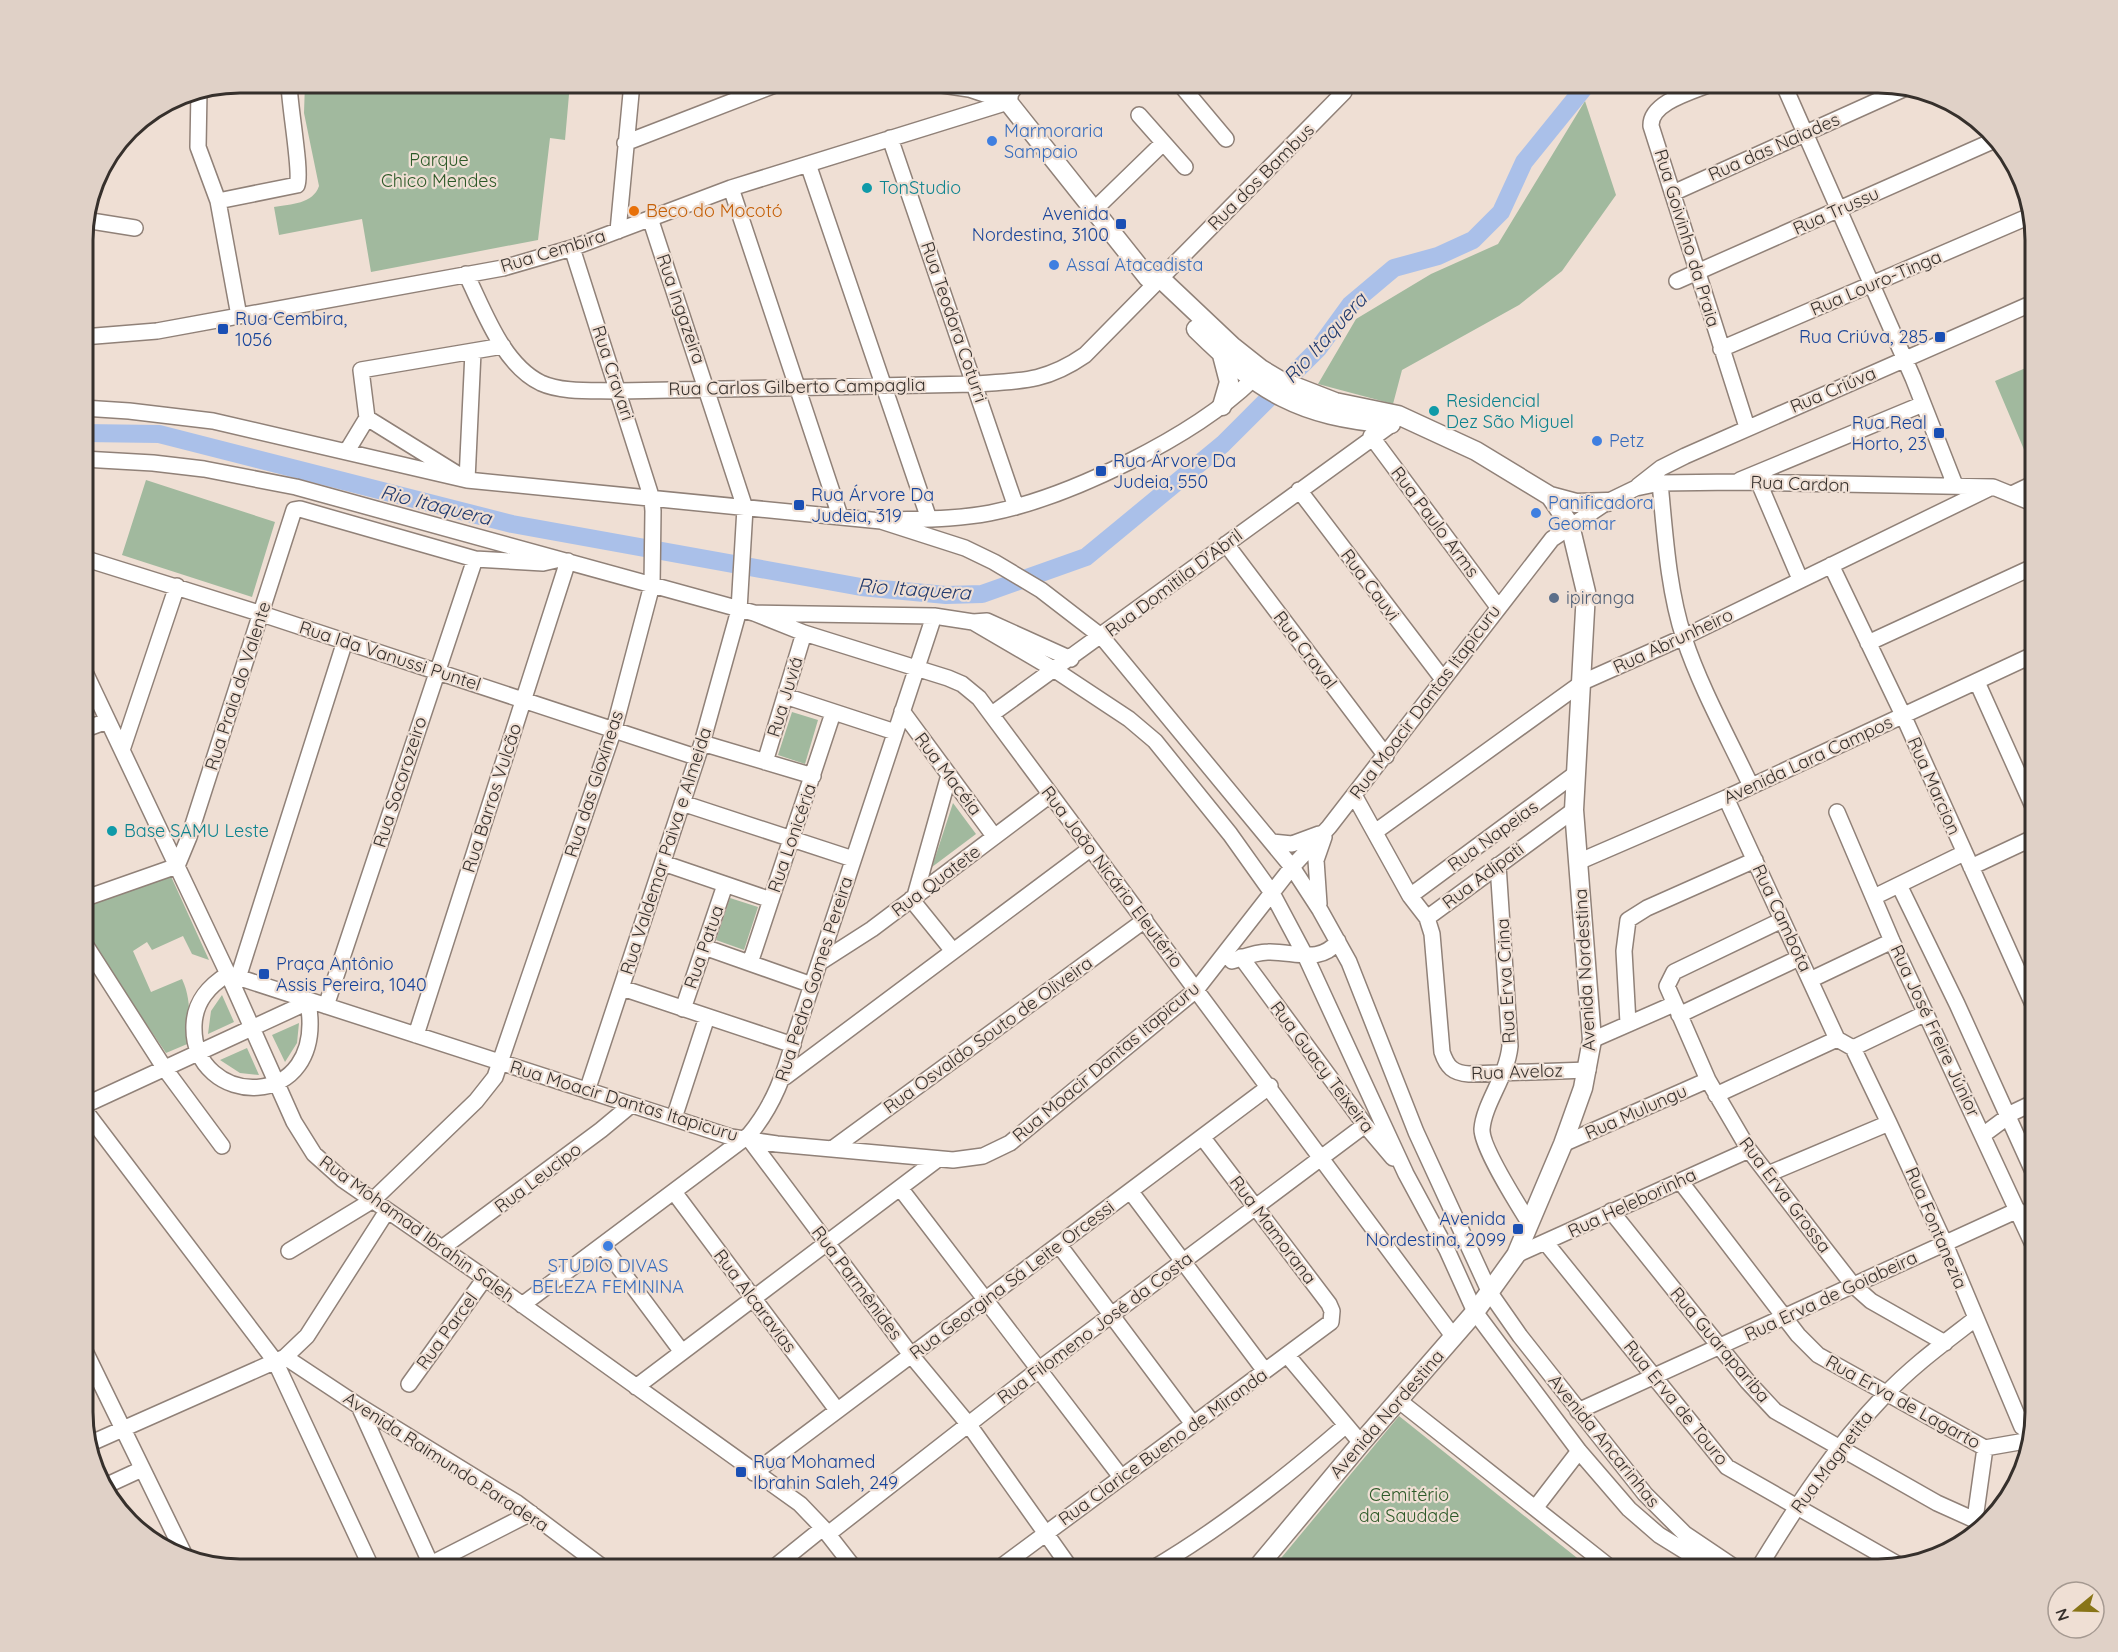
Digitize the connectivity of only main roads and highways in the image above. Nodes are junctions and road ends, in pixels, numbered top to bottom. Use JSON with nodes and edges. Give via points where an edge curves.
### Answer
{"nodes":[{"id":1,"x":1009,"y":93,"type":"edge"},
{"id":2,"x":1156,"y":283,"type":"junction"},
{"id":3,"x":1221,"y":354,"type":"junction"},
{"id":4,"x":1263,"y":379,"type":"junction"},
{"id":5,"x":1222,"y":406,"type":"road end"},
{"id":6,"x":1366,"y":422,"type":"junction"},
{"id":7,"x":1417,"y":426,"type":"junction"},
{"id":8,"x":1550,"y":496,"type":"junction"},
{"id":9,"x":1607,"y":502,"type":"road end"},
{"id":10,"x":1264,"y":1559,"type":"edge"}],
"edges":[{"from":1,"to":2,"type":"main road","name":"Avenida Nordestina","via":[[1008,102],[1093,211]]},
{"from":2,"to":3,"type":"main road","name":"Avenida Nordestina"},
{"from":2,"to":4,"type":"main road","name":"Avenida Nordestina","via":[[1232,346]]},
{"from":3,"to":4,"type":"main road","name":"Avenida Nordestina"},
{"from":3,"to":5,"type":"main road","via":[[1229,382]]},
{"from":4,"to":6,"type":"main road","name":"Avenida Nordestina"},
{"from":6,"to":7,"type":"main road","name":"Avenida Nordestina"},
{"from":6,"to":7,"type":"main road","name":"Avenida Nordestina","via":[[1398,415]]},
{"from":7,"to":8,"type":"main road","name":"Avenida Nordestina","via":[[1476,451]]},
{"from":8,"to":9,"type":"main road","via":[[1576,503]]},
{"from":8,"to":10,"type":"main road","name":"Avenida Nordestina","via":[[1570,525],[1586,592],[1574,810],[1592,1040],[1588,1070],[1563,1144],[1516,1255],[1475,1312]]}]}
